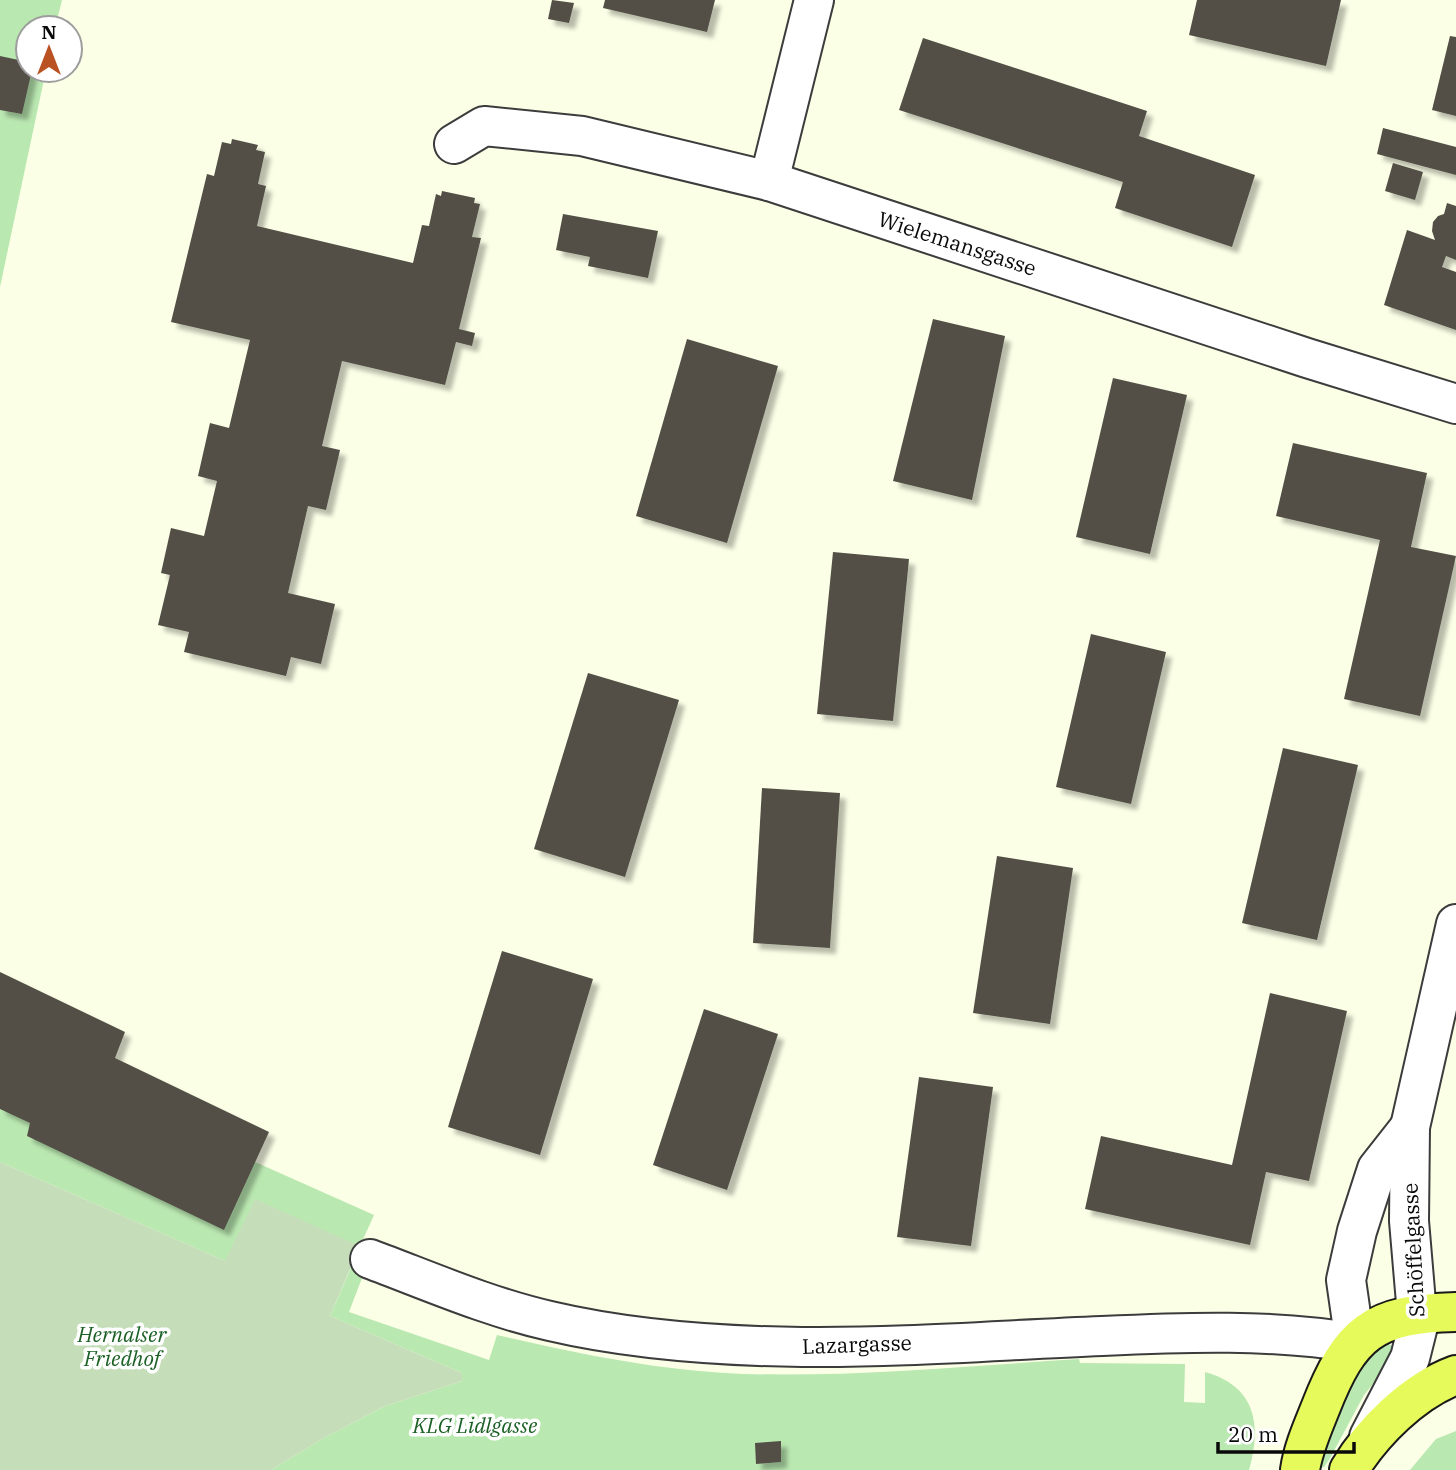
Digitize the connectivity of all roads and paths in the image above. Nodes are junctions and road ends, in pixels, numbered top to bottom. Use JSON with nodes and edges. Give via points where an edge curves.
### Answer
{"nodes":[{"id":1,"x":814,"y":0,"type":"edge"},
{"id":2,"x":454,"y":144,"type":"dead end"},
{"id":3,"x":769,"y":181,"type":"junction"},
{"id":4,"x":1456,"y":404,"type":"edge"},
{"id":5,"x":1456,"y":924,"type":"edge"},
{"id":6,"x":1410,"y":1127,"type":"junction"},
{"id":7,"x":370,"y":1259,"type":"dead end"},
{"id":8,"x":1456,"y":1312,"type":"edge"},
{"id":9,"x":1419,"y":1313,"type":"junction"},
{"id":10,"x":1355,"y":1343,"type":"junction"},
{"id":11,"x":1456,"y":1375,"type":"edge"},
{"id":12,"x":1357,"y":1457,"type":"edge"},
{"id":13,"x":1300,"y":1470,"type":"edge"}],
"edges":[{"from":1,"to":3,"type":"street"},
{"from":2,"to":3,"type":"street","name":"Wielemansgasse","via":[[484,126],[582,136]]},
{"from":3,"to":4,"type":"street","name":"Wielemansgasse"},
{"from":5,"to":6,"type":"street","name":"Schöffelgasse"},
{"from":6,"to":9,"type":"street","name":"Schöffelgasse","via":[[1409,1221]]},
{"from":6,"to":10,"type":"street","name":"Schöffelgasse","via":[[1377,1169],[1357,1231],[1346,1280]]},
{"from":7,"to":10,"type":"street","name":"Lazargasse","via":[[502,1308],[551,1321],[692,1343],[803,1347],[1154,1334],[1322,1337]]},
{"from":8,"to":9,"type":"main road"},
{"from":9,"to":10,"type":"main road","via":[[1377,1326]]},
{"from":9,"to":12,"type":"street","name":"Schöffelgasse","via":[[1410,1359]]},
{"from":10,"to":13,"type":"main road","via":[[1325,1396]]},
{"from":11,"to":12,"type":"main road","via":[[1406,1405]]}]}
